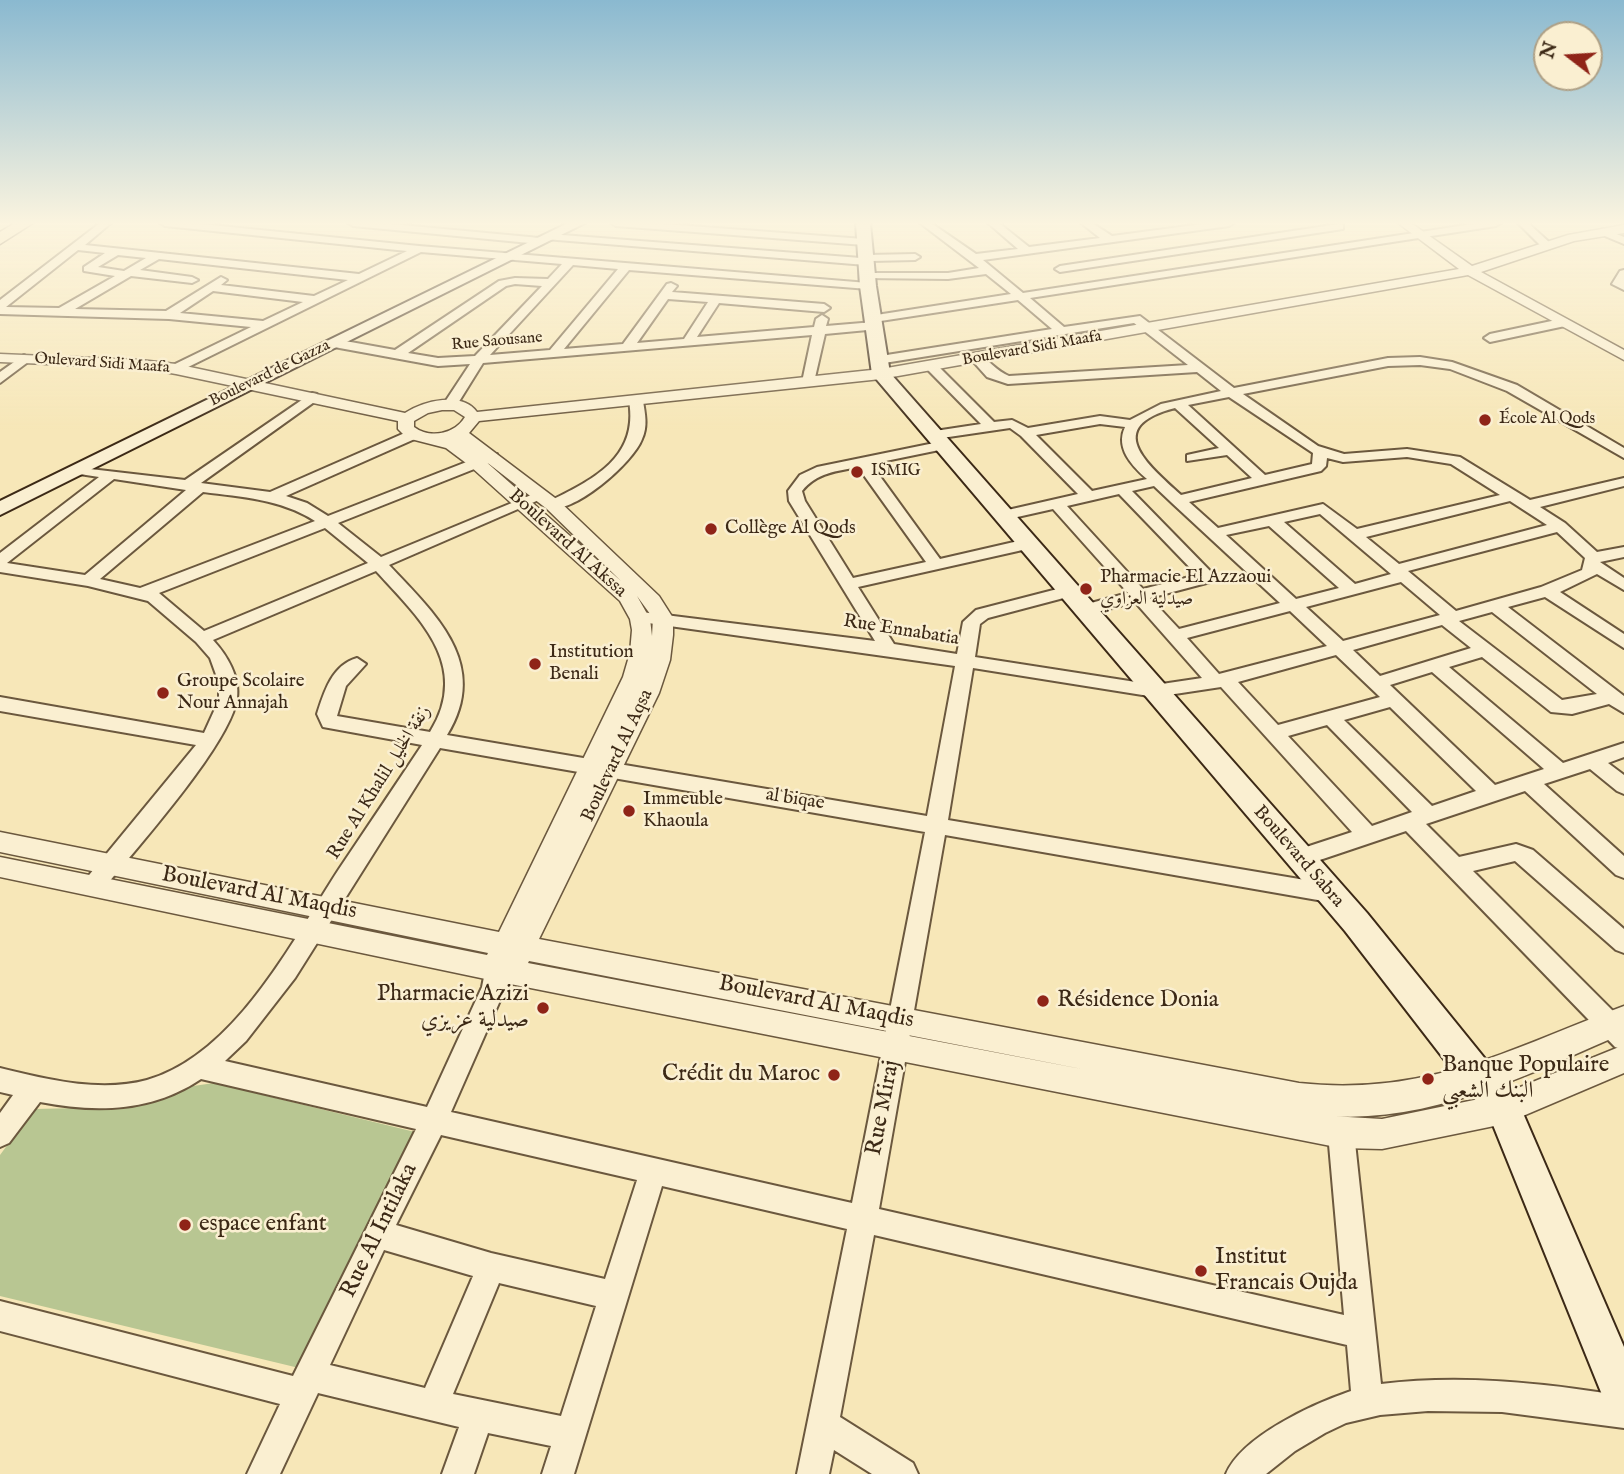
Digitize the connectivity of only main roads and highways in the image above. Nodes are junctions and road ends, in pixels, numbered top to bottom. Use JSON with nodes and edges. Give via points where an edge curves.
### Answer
{"nodes":[{"id":1,"x":438,"y":292,"type":"edge"},
{"id":2,"x":870,"y":292,"type":"edge"},
{"id":3,"x":0,"y":509,"type":"edge"},
{"id":4,"x":1624,"y":1397,"type":"edge"}],
"edges":[{"from":1,"to":3,"type":"main road","name":"Boulevard de Gazza"},
{"from":2,"to":4,"type":"main road","name":"Boulevard Sabra","via":[[880,367],[1027,544],[1356,922],[1504,1110]]}]}
